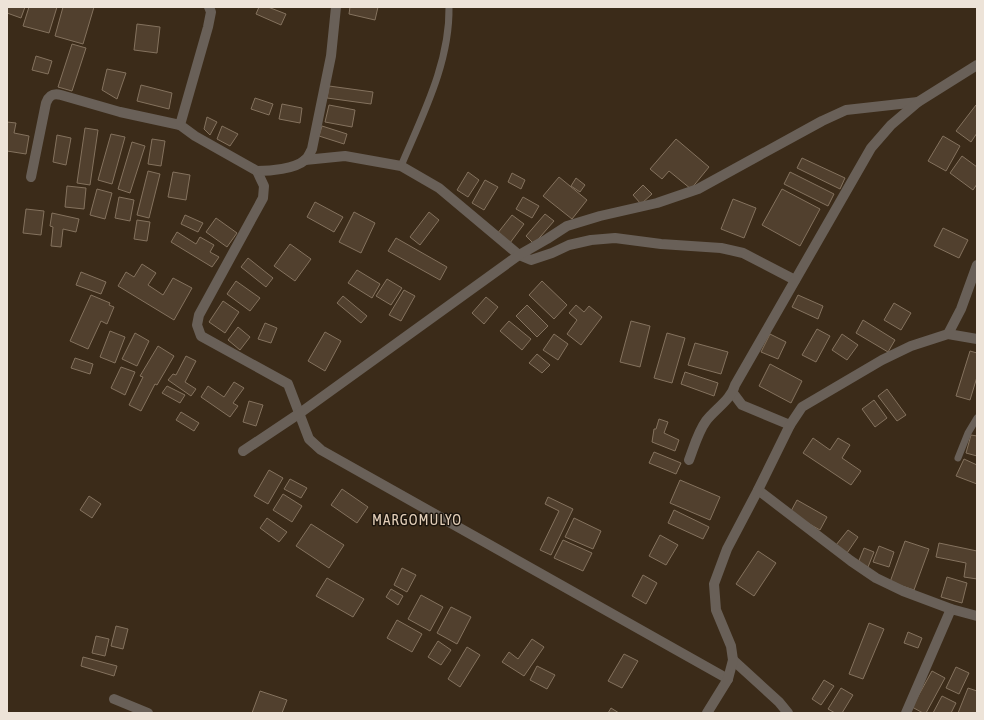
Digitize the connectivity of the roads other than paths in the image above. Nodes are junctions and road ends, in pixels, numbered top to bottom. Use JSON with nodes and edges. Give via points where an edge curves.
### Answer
{"nodes":[{"id":1,"x":336,"y":7,"type":"edge"},
{"id":2,"x":449,"y":7,"type":"edge"},
{"id":3,"x":211,"y":9,"type":"edge"},
{"id":4,"x":977,"y":65,"type":"edge"},
{"id":5,"x":918,"y":102,"type":"junction"},
{"id":6,"x":180,"y":125,"type":"junction"},
{"id":7,"x":305,"y":160,"type":"junction"},
{"id":8,"x":401,"y":166,"type":"junction"},
{"id":9,"x":257,"y":171,"type":"junction"},
{"id":10,"x":31,"y":177,"type":"dead end"},
{"id":11,"x":519,"y":255,"type":"junction"},
{"id":12,"x":977,"y":265,"type":"edge"},
{"id":13,"x":795,"y":280,"type":"junction"},
{"id":14,"x":948,"y":334,"type":"junction"},
{"id":15,"x":977,"y":339,"type":"edge"},
{"id":16,"x":733,"y":393,"type":"junction"},
{"id":17,"x":300,"y":413,"type":"junction"},
{"id":18,"x":977,"y":418,"type":"edge"},
{"id":19,"x":790,"y":425,"type":"junction"},
{"id":20,"x":243,"y":451,"type":"dead end"},
{"id":21,"x":958,"y":458,"type":"dead end"},
{"id":22,"x":689,"y":460,"type":"dead end"},
{"id":23,"x":758,"y":490,"type":"junction"},
{"id":24,"x":951,"y":609,"type":"junction"},
{"id":25,"x":977,"y":616,"type":"edge"},
{"id":26,"x":733,"y":660,"type":"junction"},
{"id":27,"x":728,"y":679,"type":"junction"},
{"id":28,"x":114,"y":699,"type":"dead end"},
{"id":29,"x":148,"y":713,"type":"edge"},
{"id":30,"x":707,"y":713,"type":"edge"},
{"id":31,"x":788,"y":713,"type":"edge"},
{"id":32,"x":906,"y":713,"type":"edge"}],
"edges":[{"from":1,"to":7,"type":"street","via":[[331,56],[314,142]]},
{"from":2,"to":8,"type":"lane","via":[[444,51],[432,92]]},
{"from":3,"to":6,"type":"street"},
{"from":4,"to":5,"type":"street"},
{"from":5,"to":11,"type":"street","via":[[846,110],[698,189],[657,203],[567,226]]},
{"from":5,"to":13,"type":"street","via":[[891,125],[871,148]]},
{"from":6,"to":9,"type":"street"},
{"from":6,"to":10,"type":"street","via":[[54,94],[46,104]]},
{"from":7,"to":8,"type":"street","via":[[345,156]]},
{"from":7,"to":9,"type":"street","via":[[294,166],[272,171]]},
{"from":8,"to":11,"type":"street","via":[[439,188]]},
{"from":9,"to":17,"type":"street","via":[[264,186],[263,198],[199,315],[197,325],[201,336],[288,384]]},
{"from":11,"to":13,"type":"street","via":[[531,260],[569,245],[615,238],[721,248],[743,253]]},
{"from":11,"to":17,"type":"street"},
{"from":12,"to":14,"type":"street","via":[[961,309]]},
{"from":13,"to":16,"type":"street"},
{"from":14,"to":15,"type":"street"},
{"from":14,"to":19,"type":"street","via":[[911,346],[854,376],[802,407]]},
{"from":16,"to":19,"type":"street","via":[[742,405]]},
{"from":16,"to":22,"type":"street","via":[[702,427]]},
{"from":17,"to":20,"type":"street"},
{"from":17,"to":27,"type":"street","via":[[309,439],[321,450]]},
{"from":18,"to":21,"type":"lane"},
{"from":19,"to":23,"type":"street"},
{"from":23,"to":24,"type":"street","via":[[851,562],[876,578]]},
{"from":23,"to":26,"type":"street","via":[[727,549],[714,584],[716,610],[731,646]]},
{"from":24,"to":25,"type":"street"},
{"from":24,"to":32,"type":"street"},
{"from":26,"to":27,"type":"street"},
{"from":26,"to":31,"type":"street"},
{"from":27,"to":30,"type":"street"},
{"from":28,"to":29,"type":"street"}]}
